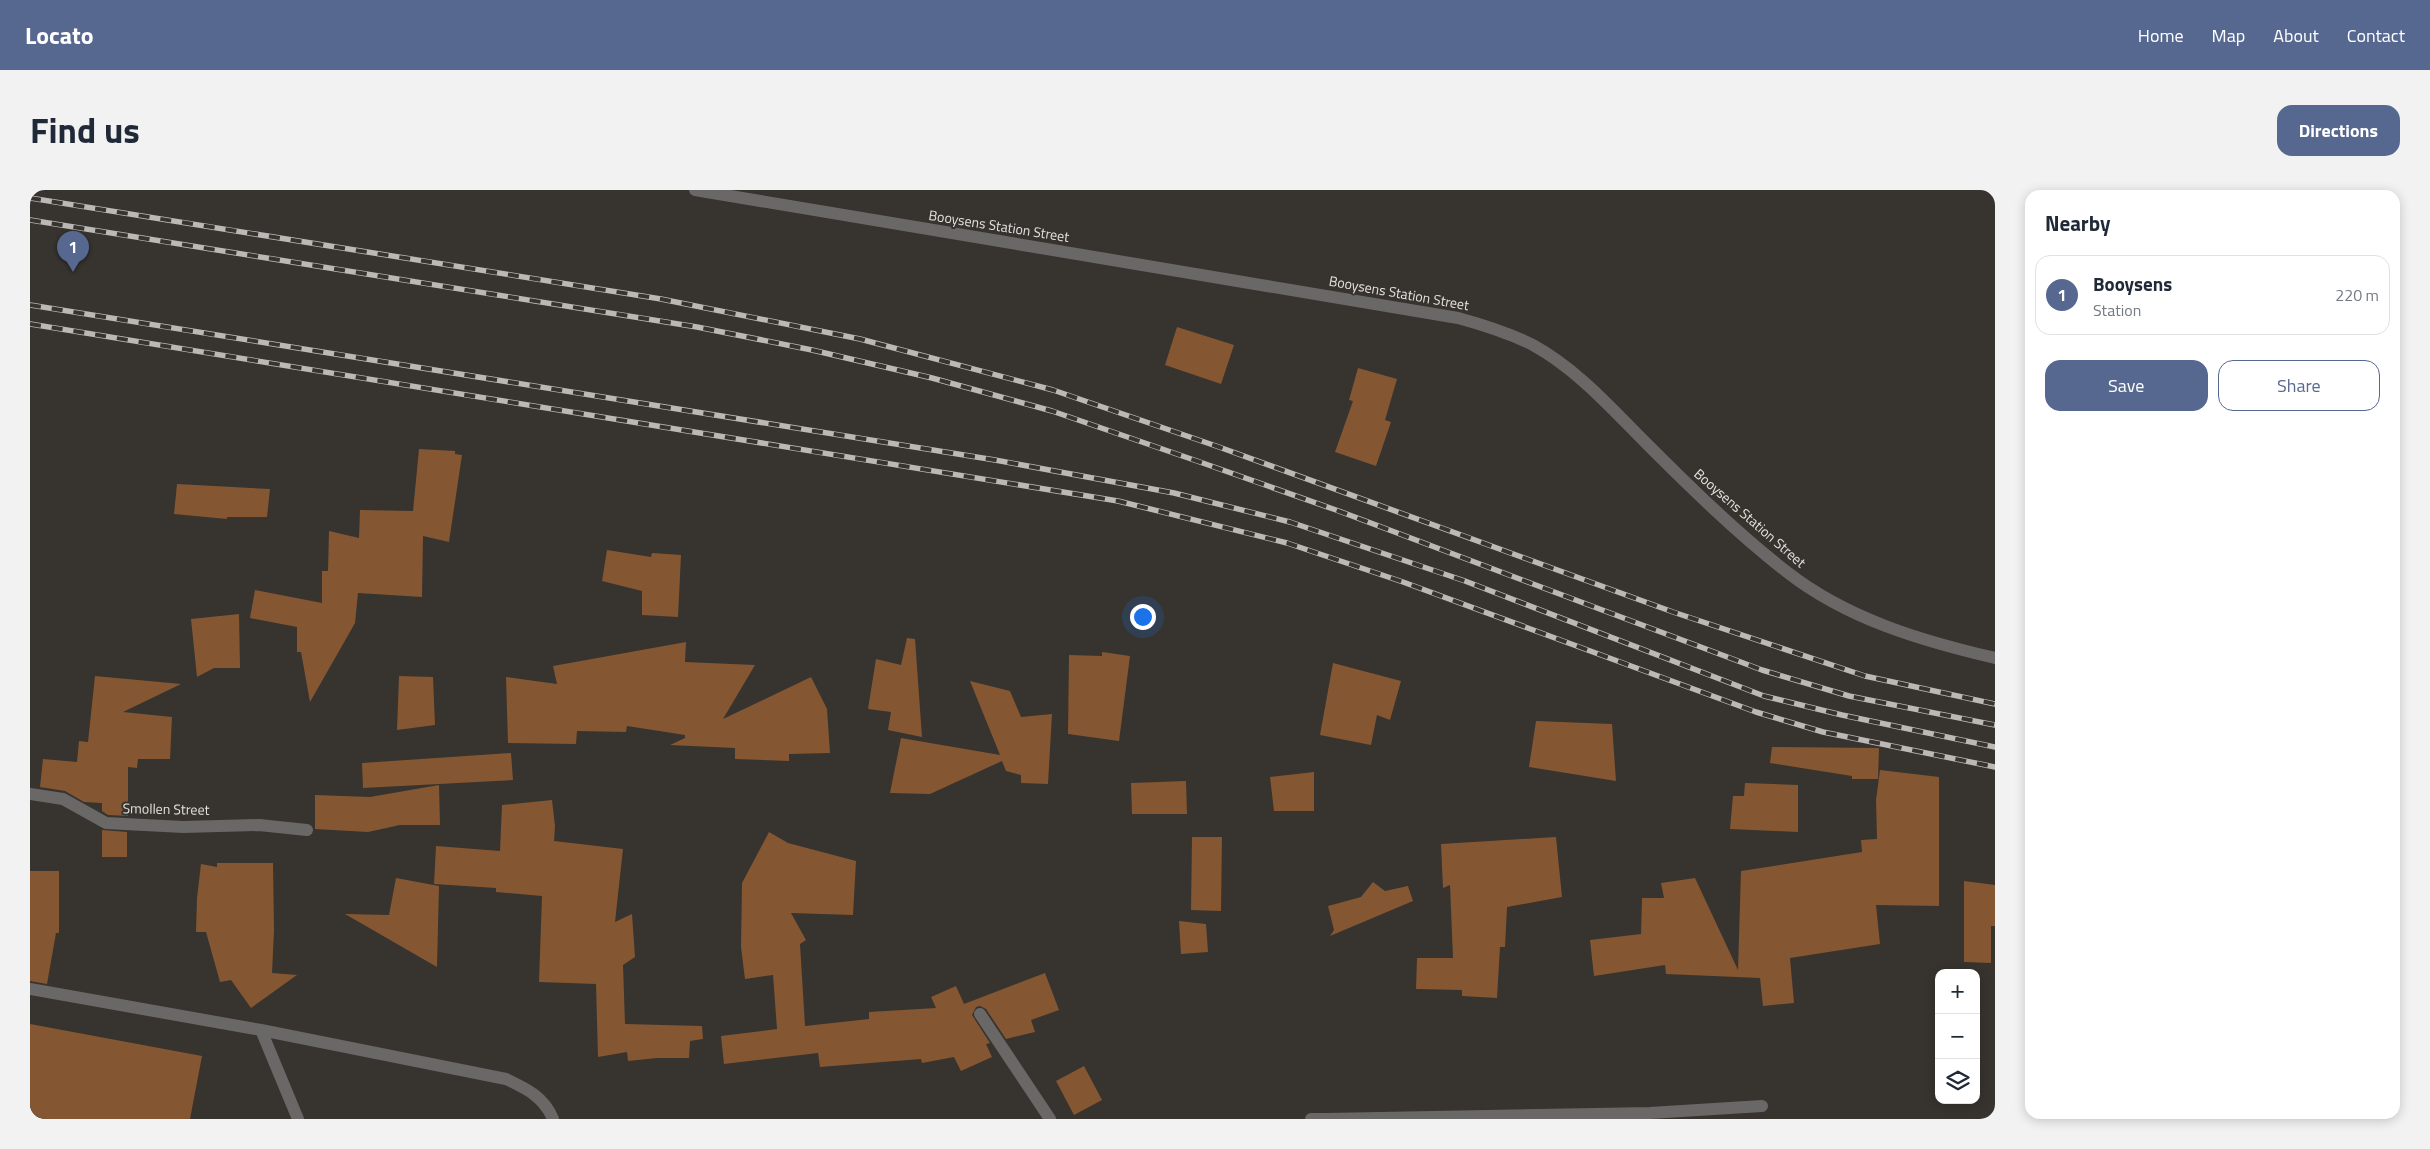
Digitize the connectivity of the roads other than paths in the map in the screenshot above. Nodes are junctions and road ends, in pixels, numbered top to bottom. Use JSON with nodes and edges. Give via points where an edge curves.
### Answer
{"nodes":[{"id":1,"x":695,"y":190,"type":"edge"},
{"id":2,"x":1995,"y":658,"type":"edge"},
{"id":3,"x":30,"y":794,"type":"edge"},
{"id":4,"x":308,"y":830,"type":"dead end"},
{"id":5,"x":30,"y":989,"type":"edge"},
{"id":6,"x":980,"y":1014,"type":"dead end"},
{"id":7,"x":261,"y":1030,"type":"junction"},
{"id":8,"x":1762,"y":1106,"type":"dead end"},
{"id":9,"x":1651,"y":1116,"type":"edge"},
{"id":10,"x":298,"y":1119,"type":"edge"},
{"id":11,"x":553,"y":1119,"type":"edge"},
{"id":12,"x":1050,"y":1119,"type":"edge"},
{"id":13,"x":1311,"y":1119,"type":"edge"},
{"id":14,"x":1327,"y":1119,"type":"edge"}],
"edges":[{"from":1,"to":2,"type":"street","name":"Booysens Station Street","via":[[1449,316],[1498,330],[1533,345],[1591,387],[1696,494],[1761,551],[1819,594],[1855,614],[1905,633]]},
{"from":3,"to":4,"type":"street","name":"Smollen Street","via":[[63,799],[106,823],[183,827],[259,824]]},
{"from":5,"to":7,"type":"street"},
{"from":6,"to":12,"type":"street"},
{"from":7,"to":10,"type":"street"},
{"from":7,"to":11,"type":"street","via":[[506,1079],[529,1089],[547,1106]]},
{"from":8,"to":9,"type":"street"},
{"from":9,"to":14,"type":"street"},
{"from":13,"to":14,"type":"street"}]}
